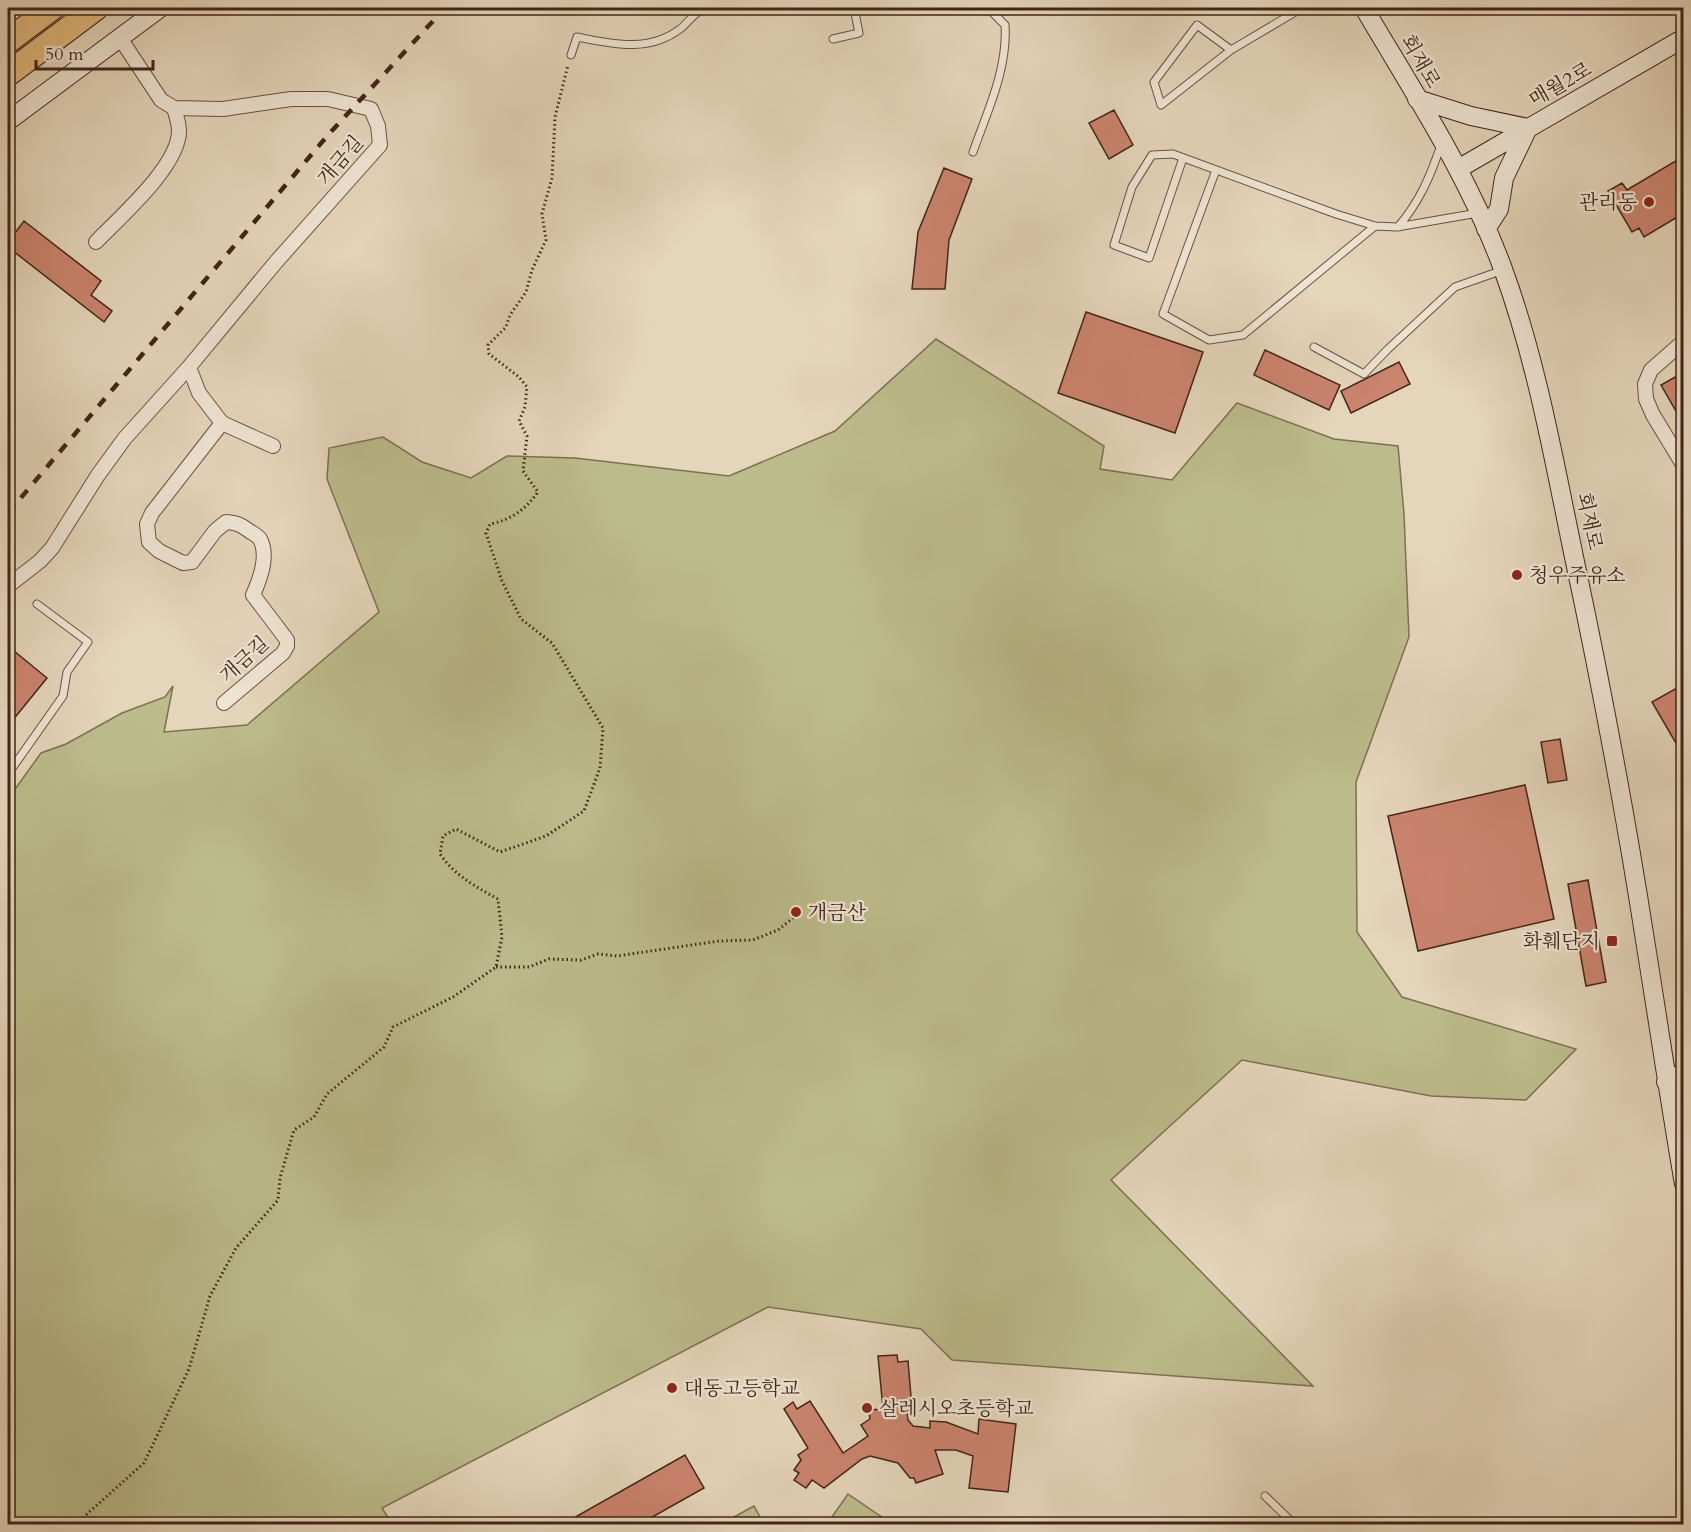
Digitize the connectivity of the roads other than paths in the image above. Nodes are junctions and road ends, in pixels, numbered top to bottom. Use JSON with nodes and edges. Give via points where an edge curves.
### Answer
{"nodes":[{"id":1,"x":39,"y":8,"type":"edge"},
{"id":2,"x":52,"y":8,"type":"edge"},
{"id":3,"x":96,"y":8,"type":"edge"},
{"id":4,"x":111,"y":8,"type":"edge"},
{"id":5,"x":160,"y":8,"type":"edge"},
{"id":6,"x":705,"y":8,"type":"edge"},
{"id":7,"x":854,"y":8,"type":"edge"},
{"id":8,"x":988,"y":8,"type":"edge"},
{"id":9,"x":1302,"y":8,"type":"edge"},
{"id":10,"x":1364,"y":8,"type":"edge"},
{"id":11,"x":59,"y":35,"type":"junction"},
{"id":12,"x":11,"y":38,"type":"edge"},
{"id":13,"x":120,"y":38,"type":"junction"},
{"id":14,"x":1683,"y":38,"type":"edge"},
{"id":15,"x":833,"y":39,"type":"dead end"},
{"id":16,"x":1231,"y":50,"type":"junction"},
{"id":17,"x":571,"y":55,"type":"road end"},
{"id":18,"x":8,"y":74,"type":"edge"},
{"id":19,"x":1417,"y":99,"type":"junction"},
{"id":20,"x":174,"y":108,"type":"junction"},
{"id":21,"x":8,"y":121,"type":"edge"},
{"id":22,"x":1528,"y":128,"type":"junction"},
{"id":23,"x":1442,"y":142,"type":"junction"},
{"id":24,"x":973,"y":152,"type":"dead end"},
{"id":25,"x":1184,"y":158,"type":"junction"},
{"id":26,"x":1458,"y":169,"type":"junction"},
{"id":27,"x":1216,"y":170,"type":"junction"},
{"id":28,"x":1483,"y":220,"type":"junction"},
{"id":29,"x":1375,"y":226,"type":"junction"},
{"id":30,"x":1397,"y":227,"type":"junction"},
{"id":31,"x":96,"y":242,"type":"dead end"},
{"id":32,"x":1503,"y":270,"type":"junction"},
{"id":33,"x":1683,"y":341,"type":"edge"},
{"id":34,"x":1314,"y":347,"type":"dead end"},
{"id":35,"x":189,"y":367,"type":"junction"},
{"id":36,"x":222,"y":423,"type":"junction"},
{"id":37,"x":273,"y":446,"type":"dead end"},
{"id":38,"x":1683,"y":466,"type":"edge"},
{"id":39,"x":8,"y":586,"type":"edge"},
{"id":40,"x":38,"y":604,"type":"dead end"},
{"id":41,"x":224,"y":703,"type":"dead end"},
{"id":42,"x":8,"y":774,"type":"edge"},
{"id":43,"x":1683,"y":1072,"type":"edge"},
{"id":44,"x":1666,"y":1082,"type":"junction"},
{"id":45,"x":1683,"y":1184,"type":"edge"},
{"id":46,"x":1265,"y":1496,"type":"dead end"},
{"id":47,"x":1294,"y":1524,"type":"edge"}],
"edges":[{"from":1,"to":12,"type":"highway"},
{"from":2,"to":12,"type":"highway"},
{"from":3,"to":11,"type":"highway"},
{"from":4,"to":11,"type":"highway"},
{"from":5,"to":13,"type":"main road"},
{"from":6,"to":17,"type":"lane","via":[[654,44],[577,37]]},
{"from":7,"to":15,"type":"lane","via":[[858,33]]},
{"from":8,"to":24,"type":"lane","via":[[1005,26],[1006,42],[997,86]]},
{"from":9,"to":16,"type":"lane"},
{"from":10,"to":19,"type":"main road","name":"회재로"},
{"from":11,"to":18,"type":"highway"},
{"from":13,"to":20,"type":"street","via":[[162,100]]},
{"from":13,"to":21,"type":"main road"},
{"from":14,"to":22,"type":"main road","name":"매월2로"},
{"from":16,"to":16,"type":"lane","via":[[1197,25],[1154,82],[1161,105]]},
{"from":19,"to":22,"type":"main road","via":[[1470,116]]},
{"from":19,"to":23,"type":"main road","name":"회재로"},
{"from":20,"to":31,"type":"street","via":[[179,130],[174,152],[150,186]]},
{"from":20,"to":35,"type":"street","name":"개금길","via":[[223,109],[291,99],[328,99],[370,109],[378,126],[380,145]]},
{"from":22,"to":26,"type":"main road","name":"매월2로"},
{"from":22,"to":28,"type":"main road","via":[[1504,178],[1499,209]]},
{"from":23,"to":26,"type":"main road","name":"회재로"},
{"from":23,"to":30,"type":"lane","via":[[1424,190]]},
{"from":25,"to":25,"type":"lane","via":[[1152,155],[1132,187],[1114,245],[1149,258]]},
{"from":25,"to":27,"type":"lane"},
{"from":26,"to":28,"type":"main road","name":"회재로"},
{"from":27,"to":29,"type":"lane"},
{"from":27,"to":29,"type":"lane","via":[[1163,314],[1209,340],[1243,335]]},
{"from":28,"to":30,"type":"lane"},
{"from":28,"to":32,"type":"main road","name":"회재로"},
{"from":29,"to":30,"type":"lane"},
{"from":32,"to":34,"type":"lane","via":[[1455,287],[1364,374]]},
{"from":32,"to":44,"type":"main road","name":"회재로","via":[[1547,424],[1602,688]]},
{"from":33,"to":38,"type":"street","via":[[1651,370],[1645,384],[1653,415]]},
{"from":35,"to":36,"type":"street","via":[[199,393]]},
{"from":35,"to":39,"type":"street","name":"개금길","via":[[125,438],[52,548]]},
{"from":36,"to":37,"type":"street"},
{"from":36,"to":41,"type":"street","name":"개금길","via":[[152,513],[147,534],[159,551],[183,563],[192,562],[226,522],[239,523],[259,537],[263,564],[253,596],[287,640],[287,646]]},
{"from":40,"to":42,"type":"lane","via":[[88,642],[67,672],[63,696]]},
{"from":43,"to":44,"type":"main road"},
{"from":44,"to":45,"type":"main road","name":"회재로"},
{"from":46,"to":47,"type":"lane"}]}
